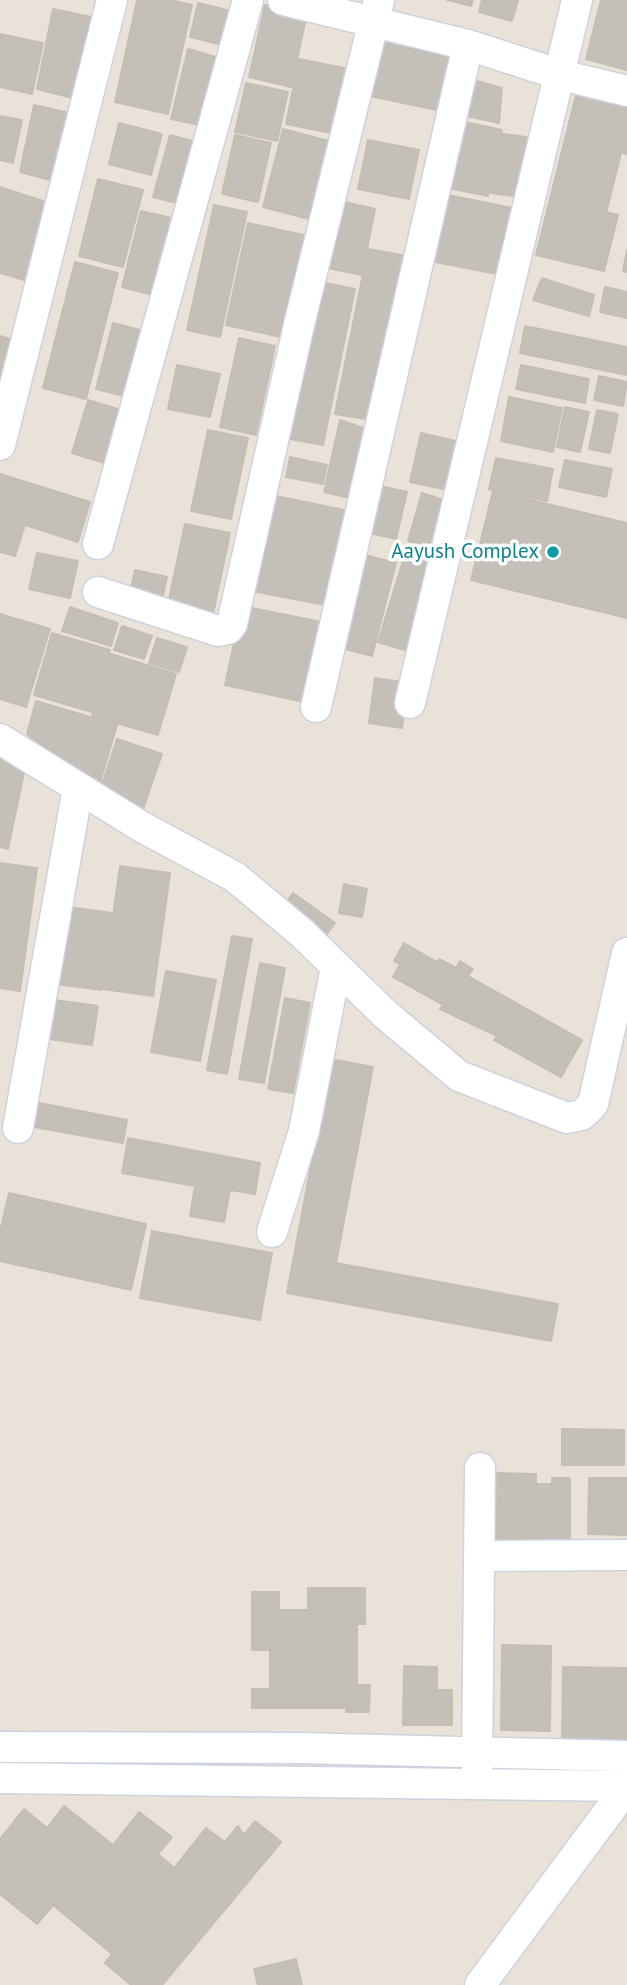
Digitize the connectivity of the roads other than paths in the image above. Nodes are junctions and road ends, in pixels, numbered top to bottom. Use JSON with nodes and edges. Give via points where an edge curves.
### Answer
{"nodes":[{"id":1,"x":112,"y":0,"type":"edge"},
{"id":2,"x":248,"y":0,"type":"edge"},
{"id":3,"x":283,"y":0,"type":"edge"},
{"id":4,"x":577,"y":0,"type":"edge"},
{"id":5,"x":376,"y":11,"type":"edge"},
{"id":6,"x":468,"y":45,"type":"junction"},
{"id":7,"x":561,"y":75,"type":"junction"},
{"id":8,"x":627,"y":91,"type":"edge"},
{"id":9,"x":0,"y":445,"type":"edge"},
{"id":10,"x":97,"y":544,"type":"dead end"},
{"id":11,"x":97,"y":592,"type":"dead end"},
{"id":12,"x":411,"y":704,"type":"dead end"},
{"id":13,"x":316,"y":707,"type":"dead end"},
{"id":14,"x":0,"y":739,"type":"edge"},
{"id":15,"x":78,"y":788,"type":"junction"},
{"id":16,"x":627,"y":953,"type":"edge"},
{"id":17,"x":336,"y":967,"type":"junction"},
{"id":18,"x":18,"y":1128,"type":"dead end"},
{"id":19,"x":272,"y":1232,"type":"dead end"},
{"id":20,"x":480,"y":1468,"type":"dead end"},
{"id":21,"x":627,"y":1555,"type":"edge"},
{"id":22,"x":479,"y":1556,"type":"junction"},
{"id":23,"x":0,"y":1747,"type":"edge"},
{"id":24,"x":477,"y":1752,"type":"junction"},
{"id":25,"x":627,"y":1756,"type":"edge"},
{"id":26,"x":0,"y":1778,"type":"edge"},
{"id":27,"x":476,"y":1783,"type":"junction"},
{"id":28,"x":627,"y":1786,"type":"edge"},
{"id":29,"x":480,"y":1985,"type":"edge"}],
"edges":[{"from":1,"to":9,"type":"street"},
{"from":2,"to":10,"type":"street"},
{"from":3,"to":5,"type":"street"},
{"from":4,"to":7,"type":"street"},
{"from":5,"to":6,"type":"street"},
{"from":5,"to":11,"type":"street","via":[[232,624],[218,631]]},
{"from":6,"to":7,"type":"street"},
{"from":6,"to":13,"type":"street"},
{"from":7,"to":8,"type":"street"},
{"from":7,"to":12,"type":"street"},
{"from":14,"to":15,"type":"street"},
{"from":15,"to":17,"type":"street","via":[[235,877]]},
{"from":15,"to":18,"type":"street"},
{"from":16,"to":17,"type":"street","via":[[593,1104],[583,1115],[567,1118],[459,1076]]},
{"from":17,"to":19,"type":"street","via":[[304,1131]]},
{"from":20,"to":22,"type":"street"},
{"from":21,"to":22,"type":"street"},
{"from":22,"to":24,"type":"street"},
{"from":23,"to":24,"type":"street"},
{"from":24,"to":25,"type":"street"},
{"from":24,"to":27,"type":"street"},
{"from":26,"to":27,"type":"street"},
{"from":27,"to":28,"type":"street"},
{"from":28,"to":29,"type":"street"}]}
